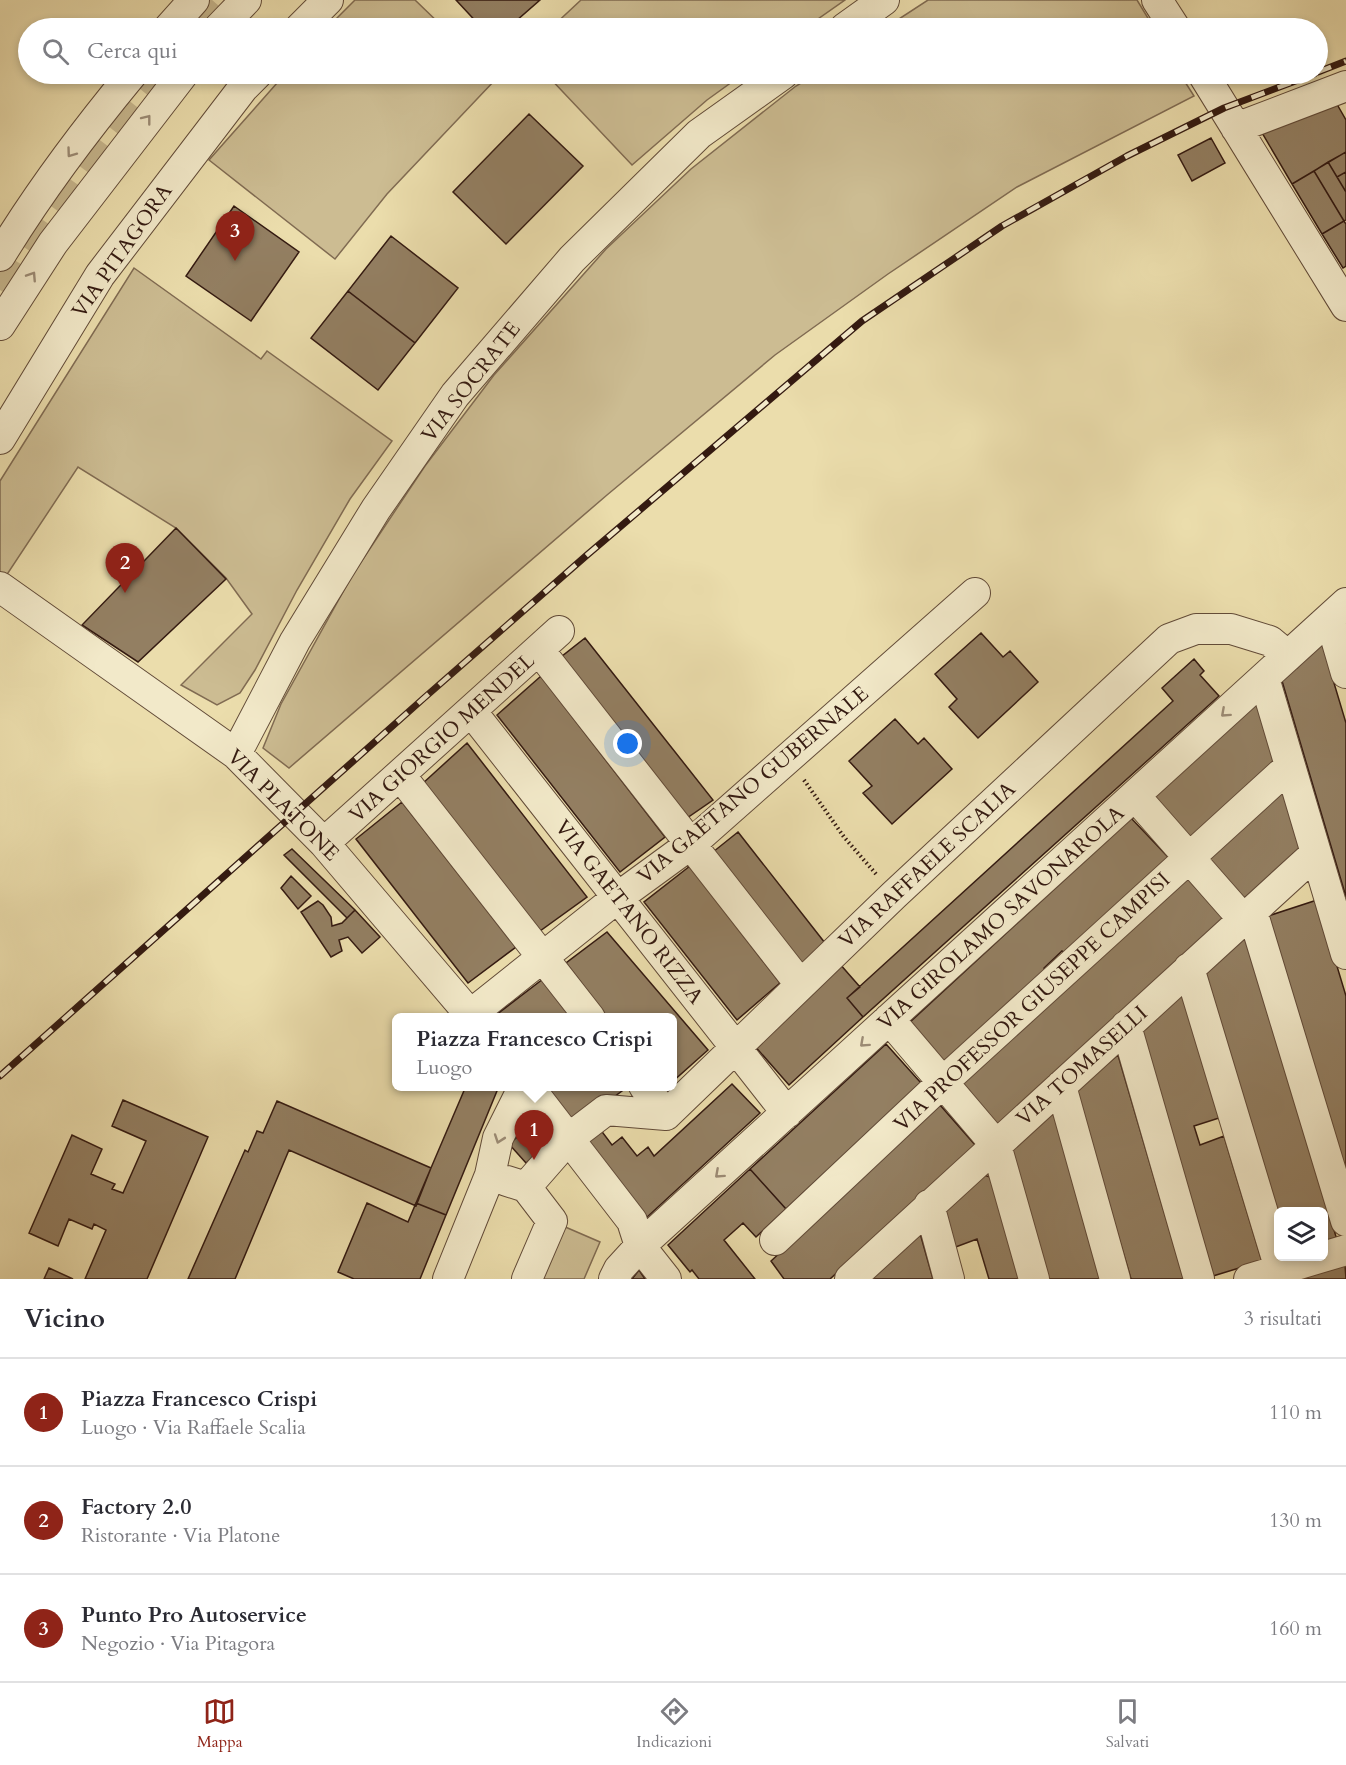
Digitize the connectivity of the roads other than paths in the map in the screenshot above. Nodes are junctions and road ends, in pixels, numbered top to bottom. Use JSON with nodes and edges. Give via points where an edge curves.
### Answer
{"nodes":[{"id":1,"x":194,"y":0,"type":"edge"},
{"id":2,"x":246,"y":0,"type":"edge"},
{"id":3,"x":328,"y":0,"type":"edge"},
{"id":4,"x":885,"y":0,"type":"edge"},
{"id":5,"x":1157,"y":0,"type":"edge"},
{"id":6,"x":178,"y":18,"type":"edge"},
{"id":7,"x":229,"y":18,"type":"edge"},
{"id":8,"x":310,"y":18,"type":"edge"},
{"id":9,"x":859,"y":18,"type":"edge"},
{"id":10,"x":1169,"y":18,"type":"edge"},
{"id":11,"x":124,"y":84,"type":"edge"},
{"id":12,"x":175,"y":84,"type":"edge"},
{"id":13,"x":247,"y":84,"type":"edge"},
{"id":14,"x":769,"y":84,"type":"edge"},
{"id":15,"x":1209,"y":84,"type":"edge"},
{"id":16,"x":1346,"y":86,"type":"edge"},
{"id":17,"x":1236,"y":128,"type":"junction"},
{"id":18,"x":0,"y":256,"type":"edge"},
{"id":19,"x":1344,"y":296,"type":"edge"},
{"id":20,"x":0,"y":325,"type":"edge"},
{"id":21,"x":0,"y":439,"type":"edge"},
{"id":22,"x":0,"y":587,"type":"edge"},
{"id":23,"x":975,"y":593,"type":"dead end"},
{"id":24,"x":1338,"y":611,"type":"edge"},
{"id":25,"x":1288,"y":656,"type":"junction"},
{"id":26,"x":1346,"y":673,"type":"edge"},
{"id":27,"x":1264,"y":678,"type":"junction"},
{"id":28,"x":471,"y":711,"type":"junction"},
{"id":29,"x":236,"y":754,"type":"junction"},
{"id":30,"x":1290,"y":766,"type":"junction"},
{"id":31,"x":400,"y":775,"type":"junction"},
{"id":32,"x":1135,"y":796,"type":"junction"},
{"id":33,"x":324,"y":843,"type":"junction"},
{"id":34,"x":691,"y":844,"type":"junction"},
{"id":35,"x":1316,"y":853,"type":"junction"},
{"id":36,"x":1188,"y":858,"type":"junction"},
{"id":37,"x":617,"y":898,"type":"junction"},
{"id":38,"x":1247,"y":915,"type":"junction"},
{"id":39,"x":1346,"y":954,"type":"edge"},
{"id":40,"x":543,"y":958,"type":"junction"},
{"id":41,"x":1189,"y":968,"type":"junction"},
{"id":42,"x":800,"y":984,"type":"junction"},
{"id":43,"x":468,"y":1013,"type":"edge"},
{"id":44,"x":475,"y":1013,"type":"edge"},
{"id":45,"x":587,"y":1013,"type":"edge"},
{"id":46,"x":889,"y":1019,"type":"junction"},
{"id":47,"x":1126,"y":1026,"type":"junction"},
{"id":48,"x":736,"y":1048,"type":"junction"},
{"id":49,"x":943,"y":1082,"type":"junction"},
{"id":50,"x":1061,"y":1086,"type":"junction"},
{"id":51,"x":523,"y":1091,"type":"edge"},
{"id":52,"x":531,"y":1091,"type":"edge"},
{"id":53,"x":648,"y":1091,"type":"edge"},
{"id":54,"x":787,"y":1113,"type":"junction"},
{"id":55,"x":666,"y":1115,"type":"junction"},
{"id":56,"x":572,"y":1136,"type":"junction"},
{"id":57,"x":996,"y":1144,"type":"junction"},
{"id":58,"x":490,"y":1175,"type":"junction"},
{"id":59,"x":526,"y":1187,"type":"junction"},
{"id":60,"x":929,"y":1205,"type":"junction"},
{"id":61,"x":1346,"y":1221,"type":"edge"},
{"id":62,"x":775,"y":1240,"type":"dead end"},
{"id":63,"x":1346,"y":1250,"type":"edge"},
{"id":64,"x":653,"y":1254,"type":"edge"},
{"id":65,"x":1281,"y":1274,"type":"edge"},
{"id":66,"x":448,"y":1279,"type":"edge"},
{"id":67,"x":526,"y":1279,"type":"edge"},
{"id":68,"x":614,"y":1279,"type":"edge"},
{"id":69,"x":850,"y":1279,"type":"edge"},
{"id":70,"x":949,"y":1279,"type":"edge"},
{"id":71,"x":1034,"y":1279,"type":"edge"},
{"id":72,"x":1115,"y":1279,"type":"edge"},
{"id":73,"x":1199,"y":1279,"type":"edge"},
{"id":74,"x":1249,"y":1279,"type":"edge"}],
"edges":[{"from":1,"to":6,"type":"street"},
{"from":2,"to":7,"type":"street"},
{"from":3,"to":8,"type":"street"},
{"from":4,"to":9,"type":"street"},
{"from":5,"to":10,"type":"street"},
{"from":11,"to":18,"type":"street","one_way":true},
{"from":20,"to":12,"type":"street","one_way":true,"via":[[53,243]]},
{"from":13,"to":21,"type":"street","name":"VIA PITAGORA","via":[[100,275]]},
{"from":14,"to":29,"type":"street","name":"VIA SOCRATE","via":[[699,134],[572,259],[455,395],[376,508],[295,641]]},
{"from":15,"to":17,"type":"street"},
{"from":16,"to":17,"type":"street"},
{"from":17,"to":19,"type":"street"},
{"from":22,"to":29,"type":"street","name":"VIA PLATONE"},
{"from":23,"to":34,"type":"street","name":"VIA GAETANO GUBERNALE"},
{"from":24,"to":25,"type":"street","name":"VIA GIROLAMO SAVONAROLA"},
{"from":24,"to":26,"type":"street"},
{"from":25,"to":27,"type":"street","name":"VIA GIROLAMO SAVONAROLA"},
{"from":25,"to":42,"type":"street","name":"VIA RAFFAELE SCALIA","via":[[1270,641],[1232,628],[1196,629],[1169,639]]},
{"from":27,"to":30,"type":"street"},
{"from":27,"to":32,"type":"street","name":"VIA GIROLAMO SAVONAROLA","one_way":true},
{"from":28,"to":31,"type":"street","name":"VIA GIORGIO MENDEL"},
{"from":28,"to":34,"type":"street","name":"VIA GIORGIO MENDEL","via":[[549,641]]},
{"from":28,"to":37,"type":"street","name":"VIA GAETANO RIZZA"},
{"from":29,"to":33,"type":"street","name":"VIA PLATONE"},
{"from":30,"to":35,"type":"street"},
{"from":30,"to":36,"type":"street","name":"VIA PROFESSOR GIUSEPPE CAMPISI"},
{"from":31,"to":33,"type":"street","name":"VIA GIORGIO MENDEL"},
{"from":31,"to":40,"type":"street"},
{"from":32,"to":36,"type":"street"},
{"from":32,"to":46,"type":"street","name":"VIA GIROLAMO SAVONAROLA"},
{"from":33,"to":43,"type":"street","name":"VIA PLATONE"},
{"from":34,"to":37,"type":"street","name":"VIA GAETANO GUBERNALE"},
{"from":34,"to":42,"type":"street"},
{"from":35,"to":38,"type":"street","name":"VIA TOMASELLI"},
{"from":35,"to":39,"type":"street"},
{"from":36,"to":38,"type":"street"},
{"from":36,"to":49,"type":"street","name":"VIA PROFESSOR GIUSEPPE CAMPISI"},
{"from":37,"to":40,"type":"street","name":"VIA GAETANO GUBERNALE"},
{"from":37,"to":48,"type":"street","name":"VIA GAETANO RIZZA"},
{"from":38,"to":41,"type":"street","name":"VIA TOMASELLI"},
{"from":38,"to":61,"type":"street"},
{"from":40,"to":44,"type":"street","name":"VIA GAETANO GUBERNALE"},
{"from":40,"to":45,"type":"street"},
{"from":41,"to":47,"type":"street","name":"VIA TOMASELLI"},
{"from":41,"to":65,"type":"street"},
{"from":42,"to":48,"type":"street","name":"VIA RAFFAELE SCALIA"},
{"from":46,"to":49,"type":"street"},
{"from":46,"to":54,"type":"street","name":"VIA GIROLAMO SAVONAROLA","one_way":true},
{"from":47,"to":50,"type":"street","name":"VIA TOMASELLI"},
{"from":47,"to":73,"type":"street"},
{"from":48,"to":54,"type":"street","name":"VIA GAETANO RIZZA"},
{"from":48,"to":55,"type":"street","name":"VIA RAFFAELE SCALIA"},
{"from":49,"to":57,"type":"street"},
{"from":49,"to":62,"type":"street","name":"VIA PROFESSOR GIUSEPPE CAMPISI"},
{"from":50,"to":57,"type":"street","name":"VIA TOMASELLI"},
{"from":50,"to":72,"type":"street"},
{"from":51,"to":58,"type":"street","one_way":true,"via":[[498,1138]]},
{"from":52,"to":56,"type":"street"},
{"from":53,"to":55,"type":"street"},
{"from":54,"to":64,"type":"street","name":"VIA GIROLAMO SAVONAROLA","one_way":true},
{"from":55,"to":56,"type":"street","via":[[606,1110]]},
{"from":56,"to":59,"type":"street"},
{"from":56,"to":64,"type":"street"},
{"from":57,"to":60,"type":"street","name":"VIA TOMASELLI"},
{"from":57,"to":71,"type":"street"},
{"from":58,"to":59,"type":"street"},
{"from":58,"to":66,"type":"street"},
{"from":59,"to":67,"type":"street","via":[[552,1221]]},
{"from":60,"to":69,"type":"street","name":"VIA TOMASELLI"},
{"from":60,"to":70,"type":"street"},
{"from":63,"to":65,"type":"street"},
{"from":64,"to":68,"type":"street","name":"VIA GIROLAMO SAVONAROLA","via":[[619,1269]]},
{"from":65,"to":74,"type":"street"}]}
